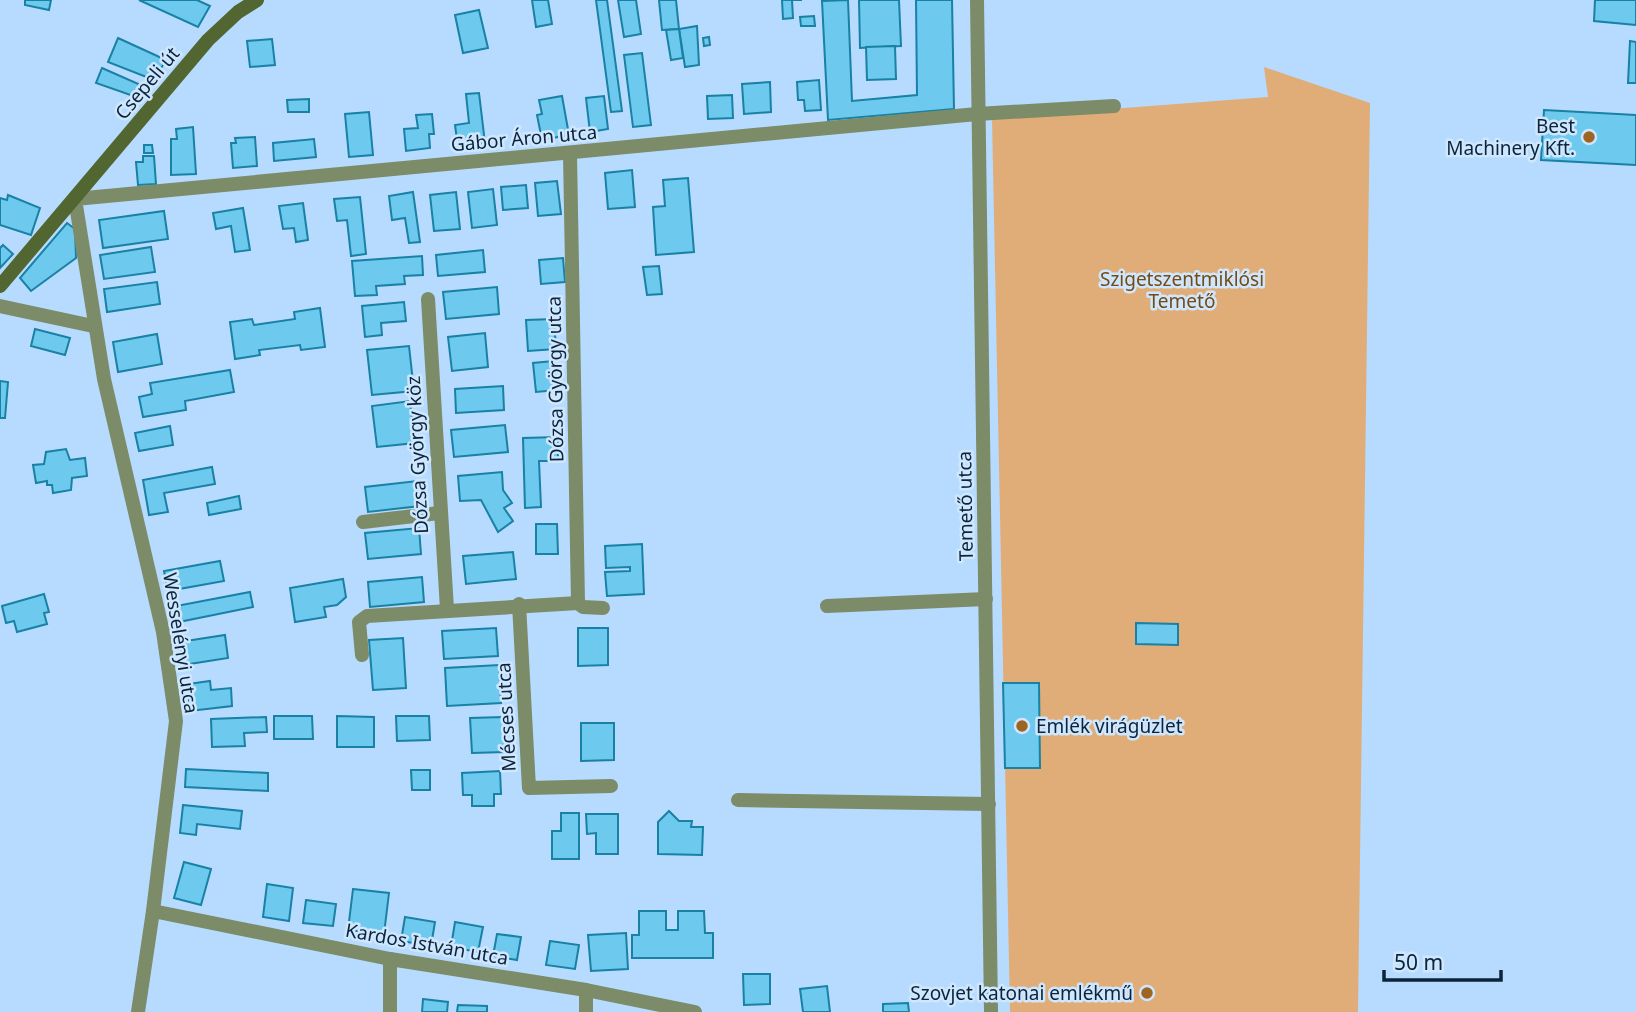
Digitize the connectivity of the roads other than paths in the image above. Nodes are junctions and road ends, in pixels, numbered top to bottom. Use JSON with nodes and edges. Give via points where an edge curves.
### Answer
{"nodes":[{"id":1,"x":257,"y":0,"type":"edge"},
{"id":2,"x":977,"y":0,"type":"edge"},
{"id":3,"x":1114,"y":106,"type":"dead end"},
{"id":4,"x":977,"y":114,"type":"junction"},
{"id":5,"x":570,"y":154,"type":"junction"},
{"id":6,"x":75,"y":199,"type":"junction"},
{"id":7,"x":0,"y":286,"type":"edge"},
{"id":8,"x":428,"y":299,"type":"dead end"},
{"id":9,"x":0,"y":306,"type":"edge"},
{"id":10,"x":93,"y":326,"type":"junction"},
{"id":11,"x":439,"y":513,"type":"junction"},
{"id":12,"x":363,"y":523,"type":"dead end"},
{"id":13,"x":986,"y":600,"type":"junction"},
{"id":14,"x":578,"y":603,"type":"junction"},
{"id":15,"x":519,"y":604,"type":"junction"},
{"id":16,"x":827,"y":606,"type":"dead end"},
{"id":17,"x":603,"y":608,"type":"dead end"},
{"id":18,"x":446,"y":609,"type":"junction"},
{"id":19,"x":362,"y":655,"type":"dead end"},
{"id":20,"x":611,"y":786,"type":"dead end"},
{"id":21,"x":738,"y":800,"type":"dead end"},
{"id":22,"x":989,"y":804,"type":"junction"},
{"id":23,"x":153,"y":911,"type":"junction"},
{"id":24,"x":390,"y":958,"type":"junction"},
{"id":25,"x":586,"y":990,"type":"junction"},
{"id":26,"x":138,"y":1012,"type":"edge"},
{"id":27,"x":390,"y":1012,"type":"edge"},
{"id":28,"x":586,"y":1012,"type":"edge"},
{"id":29,"x":695,"y":1012,"type":"edge"},
{"id":30,"x":991,"y":1012,"type":"edge"}],
"edges":[{"from":1,"to":6,"type":"street","name":"Csepeli út","via":[[208,40]]},
{"from":2,"to":4,"type":"street","name":"Temető utca"},
{"from":3,"to":4,"type":"street","name":"Gábor Áron utca"},
{"from":4,"to":5,"type":"street","name":"Gábor Áron utca"},
{"from":4,"to":13,"type":"street","name":"Temető utca"},
{"from":5,"to":6,"type":"street","name":"Gábor Áron utca"},
{"from":5,"to":14,"type":"street","name":"Dózsa György utca"},
{"from":6,"to":7,"type":"street","name":"Csepeli út"},
{"from":6,"to":10,"type":"street","name":"Wesselényi utca"},
{"from":8,"to":11,"type":"street","name":"Dózsa György köz"},
{"from":9,"to":10,"type":"street"},
{"from":10,"to":23,"type":"street","name":"Wesselényi utca","via":[[163,632],[176,721]]},
{"from":11,"to":12,"type":"street"},
{"from":11,"to":18,"type":"street","name":"Dózsa György köz"},
{"from":13,"to":16,"type":"street"},
{"from":13,"to":22,"type":"street","name":"Temető utca"},
{"from":14,"to":15,"type":"street"},
{"from":14,"to":17,"type":"street"},
{"from":15,"to":18,"type":"street"},
{"from":15,"to":20,"type":"street","name":"Mécses utca","via":[[529,788]]},
{"from":18,"to":19,"type":"street","via":[[362,618]]},
{"from":21,"to":22,"type":"street"},
{"from":22,"to":30,"type":"street","name":"Temető utca"},
{"from":23,"to":24,"type":"street","name":"Kardos István utca"},
{"from":23,"to":26,"type":"street","name":"Wesselényi utca"},
{"from":24,"to":25,"type":"street","name":"Kardos István utca"},
{"from":24,"to":27,"type":"street"},
{"from":25,"to":28,"type":"street"},
{"from":25,"to":29,"type":"street","name":"Kardos István utca"}]}
